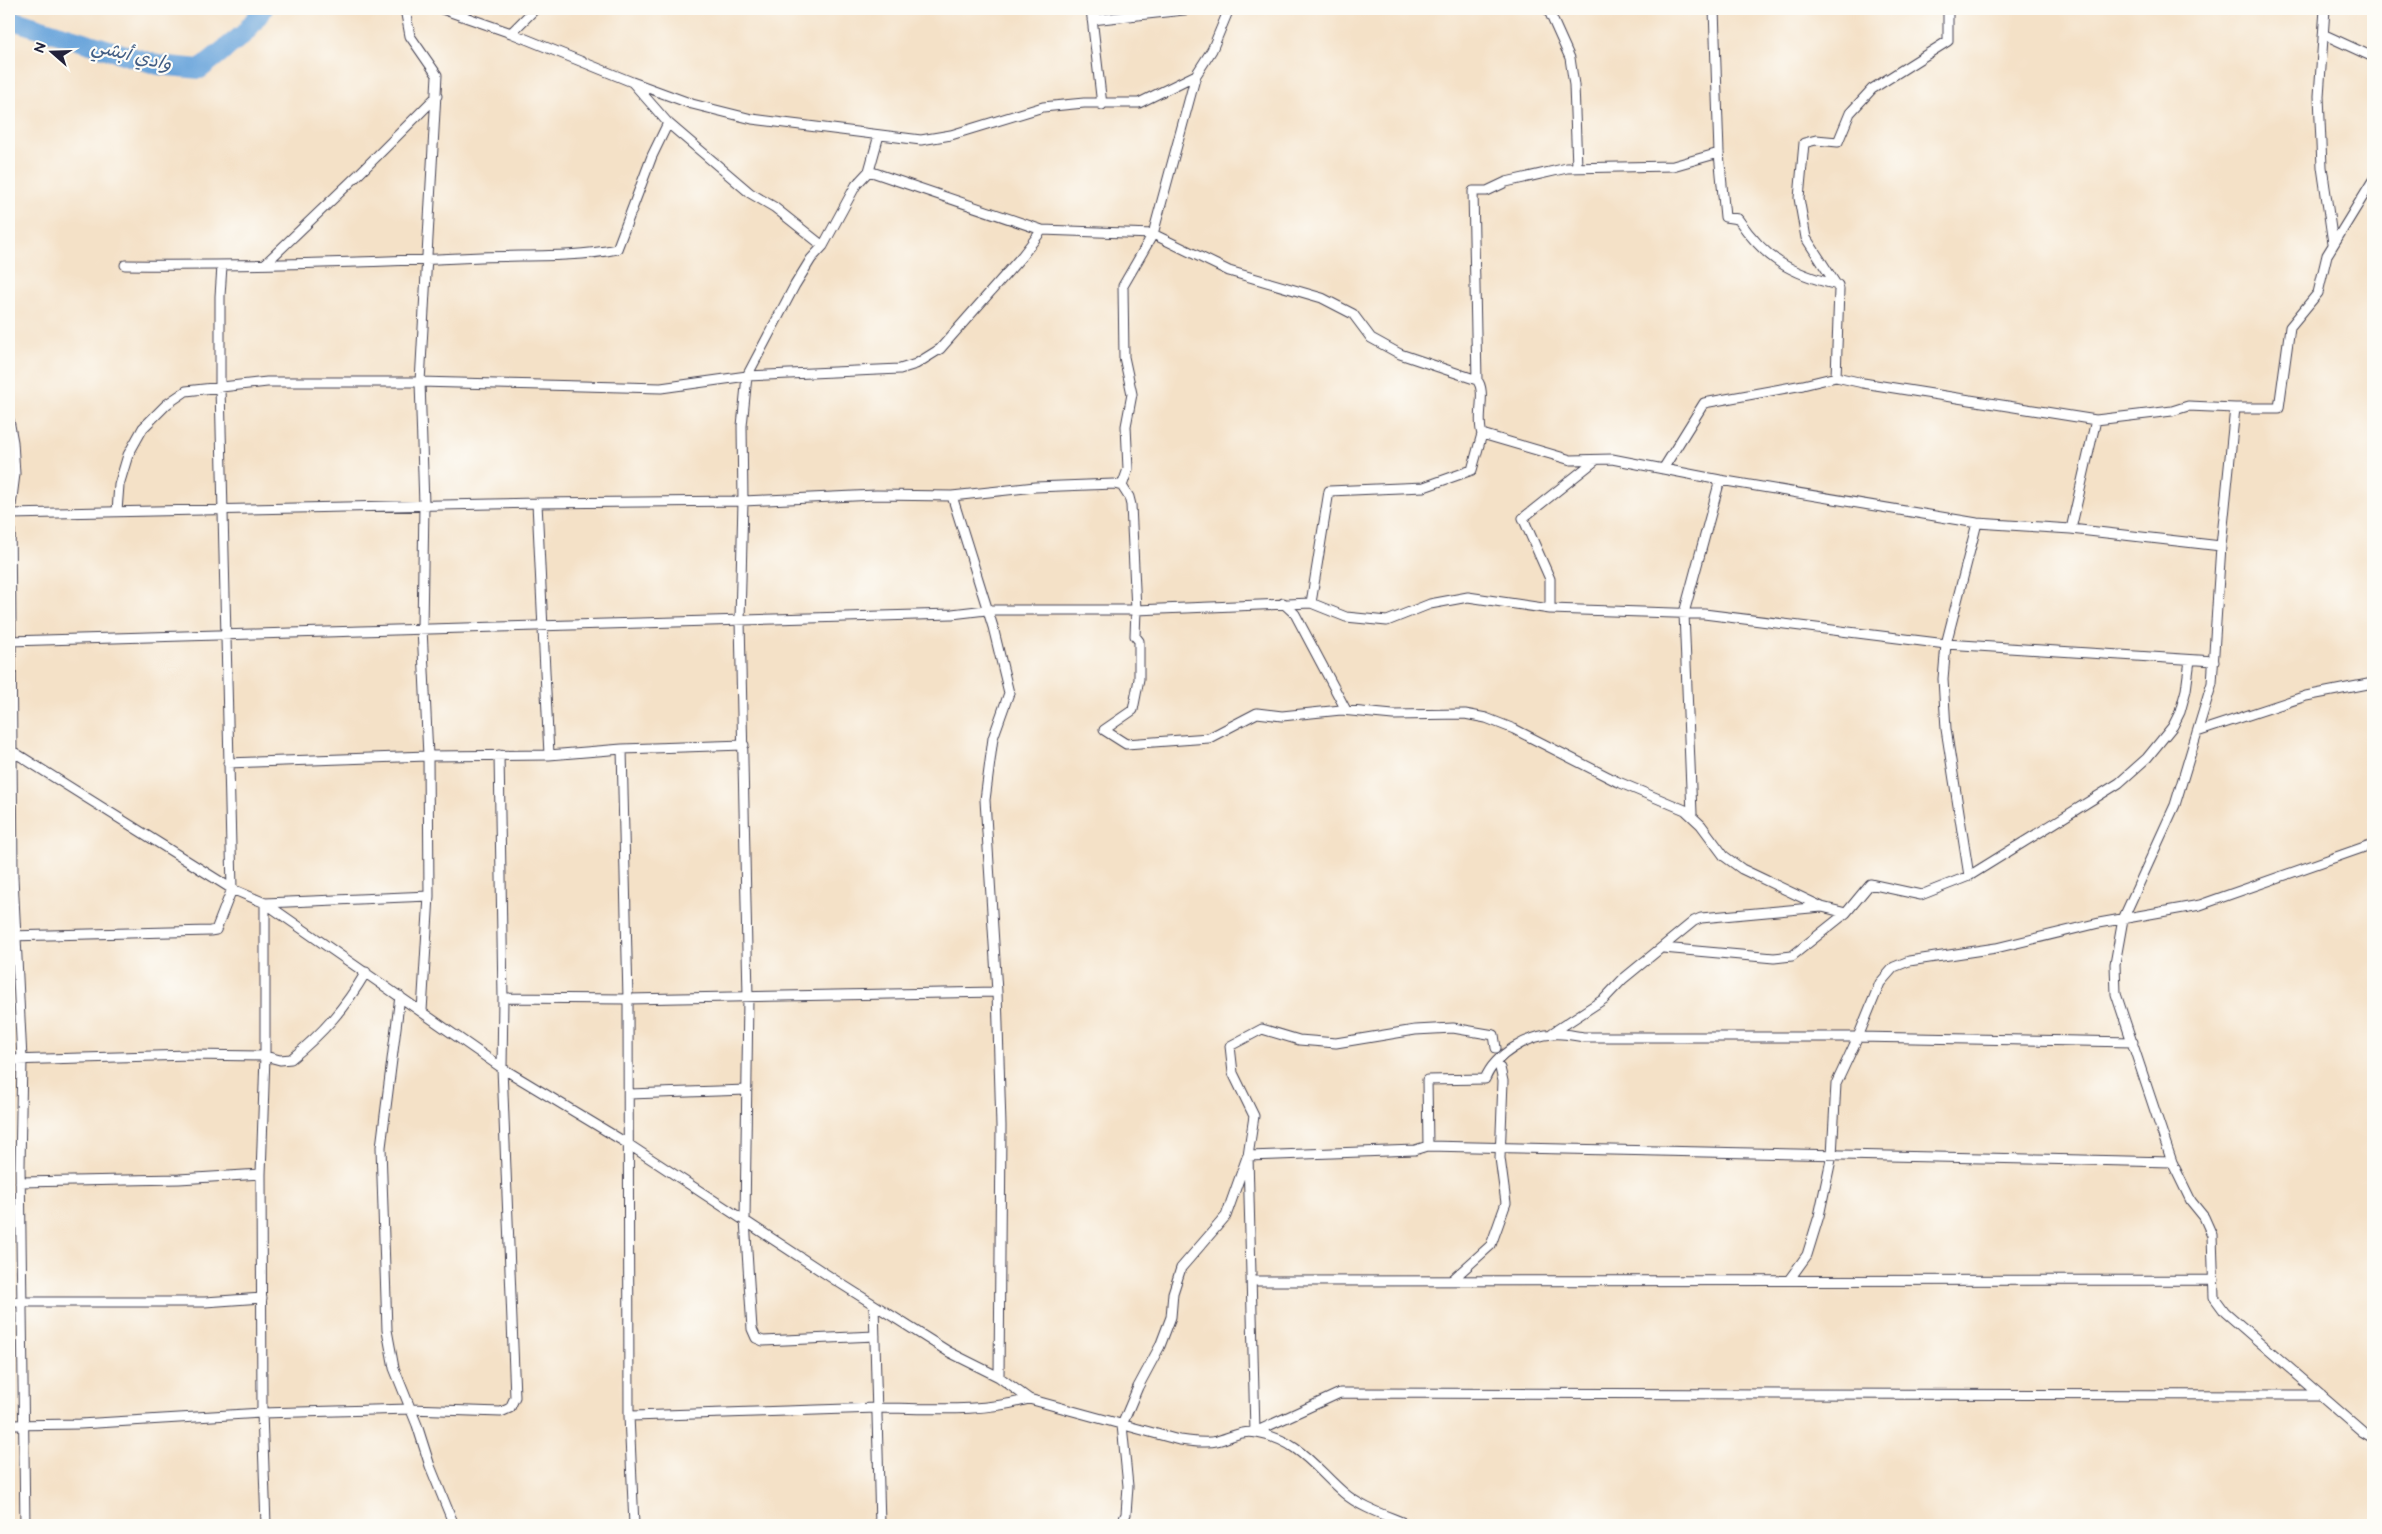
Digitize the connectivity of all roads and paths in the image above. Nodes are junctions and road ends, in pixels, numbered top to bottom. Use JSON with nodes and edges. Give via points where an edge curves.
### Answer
{"nodes":[{"id":1,"x":405,"y":9,"type":"edge"},
{"id":2,"x":442,"y":9,"type":"edge"},
{"id":3,"x":535,"y":9,"type":"edge"},
{"id":4,"x":1091,"y":9,"type":"edge"},
{"id":5,"x":1192,"y":9,"type":"edge"},
{"id":6,"x":1225,"y":9,"type":"edge"},
{"id":7,"x":1230,"y":9,"type":"edge"},
{"id":8,"x":1548,"y":9,"type":"edge"},
{"id":9,"x":1714,"y":9,"type":"edge"},
{"id":10,"x":1948,"y":9,"type":"edge"},
{"id":11,"x":2325,"y":9,"type":"edge"},
{"id":12,"x":1092,"y":20,"type":"junction"},
{"id":13,"x":511,"y":32,"type":"junction"},
{"id":14,"x":2325,"y":35,"type":"junction"},
{"id":15,"x":2373,"y":57,"type":"edge"},
{"id":16,"x":1196,"y":74,"type":"junction"},
{"id":17,"x":632,"y":82,"type":"junction"},
{"id":18,"x":437,"y":96,"type":"junction"},
{"id":19,"x":1102,"y":104,"type":"junction"},
{"id":20,"x":668,"y":123,"type":"junction"},
{"id":21,"x":879,"y":135,"type":"junction"},
{"id":22,"x":1719,"y":153,"type":"junction"},
{"id":23,"x":1577,"y":167,"type":"junction"},
{"id":24,"x":869,"y":171,"type":"junction"},
{"id":25,"x":2373,"y":180,"type":"edge"},
{"id":26,"x":1042,"y":230,"type":"junction"},
{"id":27,"x":1153,"y":234,"type":"junction"},
{"id":28,"x":2334,"y":243,"type":"junction"},
{"id":29,"x":823,"y":246,"type":"junction"},
{"id":30,"x":426,"y":260,"type":"junction"},
{"id":31,"x":265,"y":264,"type":"junction"},
{"id":32,"x":125,"y":265,"type":"dead end"},
{"id":33,"x":222,"y":266,"type":"junction"},
{"id":34,"x":1838,"y":286,"type":"junction"},
{"id":35,"x":747,"y":376,"type":"junction"},
{"id":36,"x":1836,"y":377,"type":"junction"},
{"id":37,"x":1477,"y":380,"type":"junction"},
{"id":38,"x":420,"y":382,"type":"junction"},
{"id":39,"x":220,"y":387,"type":"junction"},
{"id":40,"x":2234,"y":408,"type":"junction"},
{"id":41,"x":9,"y":420,"type":"edge"},
{"id":42,"x":2096,"y":420,"type":"junction"},
{"id":43,"x":1482,"y":434,"type":"junction"},
{"id":44,"x":1596,"y":460,"type":"junction"},
{"id":45,"x":1663,"y":469,"type":"junction"},
{"id":46,"x":1720,"y":480,"type":"junction"},
{"id":47,"x":1122,"y":486,"type":"junction"},
{"id":48,"x":952,"y":496,"type":"junction"},
{"id":49,"x":743,"y":501,"type":"junction"},
{"id":50,"x":537,"y":503,"type":"junction"},
{"id":51,"x":424,"y":505,"type":"junction"},
{"id":52,"x":224,"y":510,"type":"junction"},
{"id":53,"x":116,"y":511,"type":"junction"},
{"id":54,"x":9,"y":514,"type":"edge"},
{"id":55,"x":1977,"y":523,"type":"junction"},
{"id":56,"x":2071,"y":529,"type":"junction"},
{"id":57,"x":2222,"y":546,"type":"junction"},
{"id":58,"x":1283,"y":603,"type":"junction"},
{"id":59,"x":1311,"y":603,"type":"junction"},
{"id":60,"x":1550,"y":609,"type":"junction"},
{"id":61,"x":986,"y":610,"type":"junction"},
{"id":62,"x":1136,"y":610,"type":"junction"},
{"id":63,"x":1684,"y":613,"type":"junction"},
{"id":64,"x":740,"y":620,"type":"junction"},
{"id":65,"x":543,"y":624,"type":"junction"},
{"id":66,"x":422,"y":628,"type":"junction"},
{"id":67,"x":226,"y":635,"type":"junction"},
{"id":68,"x":10,"y":641,"type":"edge"},
{"id":69,"x":1946,"y":644,"type":"junction"},
{"id":70,"x":2190,"y":660,"type":"junction"},
{"id":71,"x":2214,"y":661,"type":"junction"},
{"id":72,"x":2373,"y":683,"type":"edge"},
{"id":73,"x":1346,"y":710,"type":"junction"},
{"id":74,"x":2197,"y":732,"type":"junction"},
{"id":75,"x":744,"y":746,"type":"junction"},
{"id":76,"x":622,"y":749,"type":"junction"},
{"id":77,"x":10,"y":750,"type":"edge"},
{"id":78,"x":500,"y":755,"type":"junction"},
{"id":79,"x":549,"y":755,"type":"junction"},
{"id":80,"x":428,"y":756,"type":"junction"},
{"id":81,"x":228,"y":763,"type":"junction"},
{"id":82,"x":1692,"y":814,"type":"junction"},
{"id":83,"x":2373,"y":844,"type":"edge"},
{"id":84,"x":11,"y":876,"type":"edge"},
{"id":85,"x":1969,"y":876,"type":"junction"},
{"id":86,"x":232,"y":889,"type":"junction"},
{"id":87,"x":429,"y":896,"type":"junction"},
{"id":88,"x":265,"y":903,"type":"junction"},
{"id":89,"x":1822,"y":907,"type":"junction"},
{"id":90,"x":1846,"y":913,"type":"junction"},
{"id":91,"x":2123,"y":919,"type":"junction"},
{"id":92,"x":13,"y":937,"type":"edge"},
{"id":93,"x":1663,"y":948,"type":"junction"},
{"id":94,"x":366,"y":972,"type":"junction"},
{"id":95,"x":997,"y":992,"type":"junction"},
{"id":96,"x":400,"y":996,"type":"junction"},
{"id":97,"x":748,"y":996,"type":"junction"},
{"id":98,"x":503,"y":998,"type":"junction"},
{"id":99,"x":628,"y":999,"type":"junction"},
{"id":100,"x":422,"y":1011,"type":"junction"},
{"id":101,"x":1552,"y":1034,"type":"junction"},
{"id":102,"x":1858,"y":1037,"type":"junction"},
{"id":103,"x":2133,"y":1042,"type":"junction"},
{"id":104,"x":1496,"y":1048,"type":"dead end"},
{"id":105,"x":265,"y":1056,"type":"junction"},
{"id":106,"x":22,"y":1059,"type":"junction"},
{"id":107,"x":9,"y":1060,"type":"edge"},
{"id":108,"x":502,"y":1068,"type":"junction"},
{"id":109,"x":1500,"y":1068,"type":"dead end"},
{"id":110,"x":747,"y":1090,"type":"junction"},
{"id":111,"x":629,"y":1094,"type":"junction"},
{"id":112,"x":628,"y":1144,"type":"junction"},
{"id":113,"x":1428,"y":1146,"type":"junction"},
{"id":114,"x":1500,"y":1148,"type":"junction"},
{"id":115,"x":1832,"y":1155,"type":"junction"},
{"id":116,"x":1248,"y":1156,"type":"junction"},
{"id":117,"x":2172,"y":1162,"type":"junction"},
{"id":118,"x":261,"y":1174,"type":"junction"},
{"id":119,"x":20,"y":1182,"type":"junction"},
{"id":120,"x":746,"y":1220,"type":"junction"},
{"id":121,"x":1789,"y":1280,"type":"junction"},
{"id":122,"x":2214,"y":1280,"type":"junction"},
{"id":123,"x":1251,"y":1281,"type":"junction"},
{"id":124,"x":1451,"y":1281,"type":"junction"},
{"id":125,"x":262,"y":1298,"type":"junction"},
{"id":126,"x":9,"y":1302,"type":"edge"},
{"id":127,"x":21,"y":1302,"type":"junction"},
{"id":128,"x":874,"y":1305,"type":"junction"},
{"id":129,"x":875,"y":1336,"type":"junction"},
{"id":130,"x":999,"y":1377,"type":"junction"},
{"id":131,"x":2321,"y":1396,"type":"junction"},
{"id":132,"x":1029,"y":1400,"type":"junction"},
{"id":133,"x":878,"y":1408,"type":"junction"},
{"id":134,"x":410,"y":1409,"type":"junction"},
{"id":135,"x":262,"y":1413,"type":"junction"},
{"id":136,"x":629,"y":1416,"type":"junction"},
{"id":137,"x":9,"y":1424,"type":"edge"},
{"id":138,"x":22,"y":1424,"type":"junction"},
{"id":139,"x":1122,"y":1425,"type":"junction"},
{"id":140,"x":1255,"y":1432,"type":"junction"},
{"id":141,"x":2373,"y":1438,"type":"edge"},
{"id":142,"x":24,"y":1525,"type":"edge"},
{"id":143,"x":266,"y":1525,"type":"edge"},
{"id":144,"x":454,"y":1525,"type":"edge"},
{"id":145,"x":634,"y":1525,"type":"edge"},
{"id":146,"x":880,"y":1525,"type":"edge"},
{"id":147,"x":1121,"y":1525,"type":"edge"},
{"id":148,"x":1409,"y":1525,"type":"edge"}],
"edges":[{"from":1,"to":18,"type":"street","via":[[410,36],[437,75]]},
{"from":2,"to":13,"type":"street"},
{"from":3,"to":13,"type":"street"},
{"from":4,"to":12,"type":"street"},
{"from":5,"to":12,"type":"street"},
{"from":6,"to":7,"type":"street"},
{"from":7,"to":16,"type":"street","via":[[1212,50]]},
{"from":8,"to":23,"type":"street","via":[[1570,58]]},
{"from":9,"to":22,"type":"street"},
{"from":10,"to":34,"type":"street","via":[[1948,41],[1872,89],[1850,113],[1838,142],[1804,142],[1799,198],[1806,238]]},
{"from":11,"to":14,"type":"street"},
{"from":12,"to":19,"type":"street"},
{"from":13,"to":17,"type":"street"},
{"from":14,"to":15,"type":"street"},
{"from":14,"to":28,"type":"street","via":[[2320,96],[2322,149]]},
{"from":16,"to":19,"type":"street","via":[[1139,104]]},
{"from":16,"to":27,"type":"street"},
{"from":17,"to":20,"type":"street"},
{"from":17,"to":21,"type":"street","via":[[692,104],[752,119]]},
{"from":18,"to":30,"type":"street"},
{"from":18,"to":31,"type":"street"},
{"from":19,"to":21,"type":"street","via":[[1043,107],[951,135],[921,140]]},
{"from":20,"to":29,"type":"street","via":[[750,193],[774,206]]},
{"from":20,"to":30,"type":"street","via":[[617,249],[582,254]]},
{"from":21,"to":24,"type":"street"},
{"from":22,"to":23,"type":"street","via":[[1673,166]]},
{"from":22,"to":34,"type":"street","via":[[1725,217],[1738,219],[1752,239],[1795,273]]},
{"from":23,"to":37,"type":"street","via":[[1506,182],[1487,191],[1473,191]]},
{"from":24,"to":26,"type":"street"},
{"from":24,"to":29,"type":"street","via":[[856,185]]},
{"from":25,"to":28,"type":"street"},
{"from":26,"to":27,"type":"street"},
{"from":26,"to":35,"type":"street","via":[[940,349],[916,364],[900,369]]},
{"from":27,"to":37,"type":"street","via":[[1229,271],[1322,298],[1353,314],[1371,338],[1400,354]]},
{"from":27,"to":47,"type":"street","via":[[1123,286],[1124,357],[1132,394],[1126,426],[1128,469]]},
{"from":28,"to":40,"type":"street","via":[[2327,255],[2318,293],[2290,327],[2279,408]]},
{"from":29,"to":35,"type":"street","via":[[794,285]]},
{"from":30,"to":31,"type":"street"},
{"from":30,"to":38,"type":"street"},
{"from":31,"to":33,"type":"street"},
{"from":32,"to":33,"type":"street"},
{"from":33,"to":39,"type":"street"},
{"from":34,"to":36,"type":"street","via":[[1841,299]]},
{"from":35,"to":38,"type":"street","via":[[661,388]]},
{"from":35,"to":49,"type":"street","via":[[742,426]]},
{"from":36,"to":42,"type":"street","via":[[1863,384]]},
{"from":36,"to":45,"type":"street","via":[[1704,403]]},
{"from":37,"to":43,"type":"street","via":[[1482,387],[1479,426]]},
{"from":38,"to":39,"type":"street","via":[[267,382]]},
{"from":38,"to":51,"type":"street"},
{"from":39,"to":52,"type":"street"},
{"from":39,"to":53,"type":"street","via":[[186,391],[167,404],[143,428],[128,454]]},
{"from":40,"to":42,"type":"street","via":[[2188,406],[2172,412]]},
{"from":40,"to":57,"type":"street"},
{"from":41,"to":54,"type":"street","via":[[15,474]]},
{"from":42,"to":56,"type":"street"},
{"from":43,"to":44,"type":"street","via":[[1571,460]]},
{"from":43,"to":59,"type":"street","via":[[1472,470],[1424,487],[1329,491]]},
{"from":44,"to":45,"type":"street","via":[[1612,459]]},
{"from":44,"to":60,"type":"street","via":[[1523,518],[1550,579]]},
{"from":45,"to":46,"type":"street"},
{"from":46,"to":55,"type":"street"},
{"from":46,"to":63,"type":"street"},
{"from":47,"to":48,"type":"street","via":[[1035,487]]},
{"from":47,"to":62,"type":"street","via":[[1131,505]]},
{"from":48,"to":49,"type":"street","via":[[876,495]]},
{"from":48,"to":61,"type":"street"},
{"from":49,"to":50,"type":"street"},
{"from":49,"to":64,"type":"street"},
{"from":50,"to":51,"type":"street"},
{"from":50,"to":65,"type":"street"},
{"from":51,"to":52,"type":"street"},
{"from":51,"to":66,"type":"street"},
{"from":52,"to":53,"type":"street"},
{"from":52,"to":67,"type":"street"},
{"from":53,"to":54,"type":"street"},
{"from":54,"to":68,"type":"street"},
{"from":55,"to":56,"type":"street"},
{"from":55,"to":69,"type":"street"},
{"from":56,"to":57,"type":"street"},
{"from":57,"to":71,"type":"street"},
{"from":58,"to":59,"type":"street"},
{"from":58,"to":62,"type":"street"},
{"from":58,"to":73,"type":"street","via":[[1294,614]]},
{"from":59,"to":60,"type":"street","via":[[1346,617],[1387,621],[1430,604],[1468,597]]},
{"from":60,"to":63,"type":"street"},
{"from":61,"to":62,"type":"street"},
{"from":61,"to":64,"type":"street","via":[[952,614]]},
{"from":61,"to":95,"type":"street","via":[[1009,693],[993,738],[985,800]]},
{"from":62,"to":73,"type":"street","via":[[1135,636],[1140,640],[1133,710],[1104,730],[1126,744],[1209,738],[1257,713],[1282,716]]},
{"from":63,"to":69,"type":"street"},
{"from":63,"to":82,"type":"street"},
{"from":64,"to":65,"type":"street"},
{"from":64,"to":75,"type":"street"},
{"from":65,"to":66,"type":"street"},
{"from":65,"to":79,"type":"street"},
{"from":66,"to":67,"type":"street"},
{"from":66,"to":80,"type":"street"},
{"from":67,"to":68,"type":"street"},
{"from":67,"to":81,"type":"street"},
{"from":68,"to":77,"type":"street"},
{"from":69,"to":70,"type":"street"},
{"from":69,"to":85,"type":"street","via":[[1943,679],[1946,728]]},
{"from":70,"to":71,"type":"street"},
{"from":70,"to":85,"type":"street","via":[[2180,712],[2147,758],[2120,783]]},
{"from":71,"to":74,"type":"street","via":[[2212,683]]},
{"from":72,"to":74,"type":"street","via":[[2312,694]]},
{"from":73,"to":82,"type":"street","via":[[1393,715],[1466,714],[1486,718]]},
{"from":74,"to":91,"type":"street","via":[[2175,805]]},
{"from":75,"to":76,"type":"street"},
{"from":75,"to":97,"type":"street"},
{"from":76,"to":79,"type":"street"},
{"from":76,"to":99,"type":"street"},
{"from":77,"to":84,"type":"street"},
{"from":77,"to":86,"type":"street"},
{"from":78,"to":79,"type":"street"},
{"from":78,"to":80,"type":"street"},
{"from":78,"to":98,"type":"street"},
{"from":80,"to":81,"type":"street"},
{"from":80,"to":87,"type":"street"},
{"from":81,"to":86,"type":"street"},
{"from":82,"to":89,"type":"street","via":[[1724,856],[1742,869]]},
{"from":83,"to":91,"type":"street","via":[[2200,905]]},
{"from":84,"to":92,"type":"street"},
{"from":85,"to":90,"type":"street","via":[[1922,895],[1870,884]]},
{"from":86,"to":88,"type":"street"},
{"from":86,"to":92,"type":"street","via":[[216,930]]},
{"from":87,"to":88,"type":"street"},
{"from":87,"to":100,"type":"street"},
{"from":88,"to":94,"type":"street"},
{"from":88,"to":105,"type":"street"},
{"from":89,"to":90,"type":"street"},
{"from":89,"to":93,"type":"street","via":[[1701,918]]},
{"from":90,"to":93,"type":"street","via":[[1792,956]]},
{"from":91,"to":102,"type":"street","via":[[1996,948],[1909,961],[1894,967],[1880,983]]},
{"from":91,"to":103,"type":"street","via":[[2115,964],[2116,994]]},
{"from":92,"to":106,"type":"street"},
{"from":93,"to":101,"type":"street","via":[[1623,979],[1604,999]]},
{"from":94,"to":96,"type":"street"},
{"from":94,"to":105,"type":"street","via":[[348,1002],[310,1044],[291,1059]]},
{"from":95,"to":97,"type":"street"},
{"from":95,"to":130,"type":"street","via":[[1001,1126]]},
{"from":96,"to":100,"type":"street"},
{"from":96,"to":134,"type":"street","via":[[381,1147],[382,1195],[390,1352]]},
{"from":97,"to":99,"type":"street"},
{"from":97,"to":110,"type":"street"},
{"from":98,"to":99,"type":"street"},
{"from":98,"to":108,"type":"street"},
{"from":99,"to":111,"type":"street"},
{"from":100,"to":108,"type":"street"},
{"from":101,"to":102,"type":"street","via":[[1585,1037]]},
{"from":101,"to":113,"type":"street","via":[[1507,1051],[1497,1059],[1485,1078],[1427,1080]]},
{"from":102,"to":103,"type":"street"},
{"from":102,"to":115,"type":"street","via":[[1836,1084]]},
{"from":103,"to":117,"type":"street"},
{"from":104,"to":116,"type":"street","via":[[1494,1035],[1453,1028],[1415,1030],[1336,1043],[1298,1040],[1262,1029],[1230,1046],[1233,1073],[1254,1116]]},
{"from":105,"to":106,"type":"street"},
{"from":105,"to":118,"type":"street"},
{"from":106,"to":107,"type":"street"},
{"from":106,"to":119,"type":"street"},
{"from":108,"to":112,"type":"street"},
{"from":108,"to":134,"type":"street","via":[[515,1397],[510,1408],[501,1412]]},
{"from":109,"to":114,"type":"street"},
{"from":110,"to":111,"type":"street"},
{"from":110,"to":120,"type":"street"},
{"from":111,"to":112,"type":"street"},
{"from":112,"to":120,"type":"street"},
{"from":112,"to":136,"type":"street"},
{"from":113,"to":114,"type":"street"},
{"from":113,"to":116,"type":"street","via":[[1415,1150]]},
{"from":114,"to":115,"type":"street"},
{"from":114,"to":124,"type":"street","via":[[1506,1203],[1497,1228],[1490,1245]]},
{"from":115,"to":117,"type":"street"},
{"from":115,"to":121,"type":"street","via":[[1807,1255]]},
{"from":116,"to":123,"type":"street"},
{"from":116,"to":139,"type":"street","via":[[1226,1216],[1181,1268],[1173,1293],[1171,1317]]},
{"from":117,"to":122,"type":"street","via":[[2191,1202],[2204,1217],[2212,1235]]},
{"from":118,"to":119,"type":"street"},
{"from":118,"to":125,"type":"street"},
{"from":119,"to":127,"type":"street"},
{"from":120,"to":128,"type":"street"},
{"from":120,"to":129,"type":"street","via":[[752,1329],[756,1338],[763,1342]]},
{"from":121,"to":122,"type":"street"},
{"from":121,"to":124,"type":"street"},
{"from":122,"to":131,"type":"street","via":[[2214,1297],[2225,1312]]},
{"from":123,"to":124,"type":"street"},
{"from":123,"to":140,"type":"street"},
{"from":125,"to":127,"type":"street","via":[[205,1302]]},
{"from":125,"to":135,"type":"street"},
{"from":126,"to":127,"type":"street"},
{"from":127,"to":138,"type":"street"},
{"from":128,"to":129,"type":"street"},
{"from":128,"to":130,"type":"street","via":[[949,1352]]},
{"from":129,"to":133,"type":"street"},
{"from":130,"to":132,"type":"street"},
{"from":131,"to":140,"type":"street","via":[[1340,1393]]},
{"from":131,"to":141,"type":"street"},
{"from":132,"to":133,"type":"street","via":[[1001,1407]]},
{"from":132,"to":139,"type":"street"},
{"from":133,"to":136,"type":"street"},
{"from":133,"to":146,"type":"street"},
{"from":134,"to":135,"type":"street"},
{"from":134,"to":144,"type":"street"},
{"from":135,"to":138,"type":"street","via":[[80,1424]]},
{"from":135,"to":143,"type":"street"},
{"from":136,"to":145,"type":"street"},
{"from":137,"to":138,"type":"street"},
{"from":138,"to":142,"type":"street"},
{"from":139,"to":140,"type":"street","via":[[1178,1440],[1201,1442]]},
{"from":139,"to":147,"type":"street","via":[[1128,1486],[1126,1514]]},
{"from":140,"to":148,"type":"street","via":[[1272,1436],[1310,1458],[1344,1494],[1356,1502]]}]}
